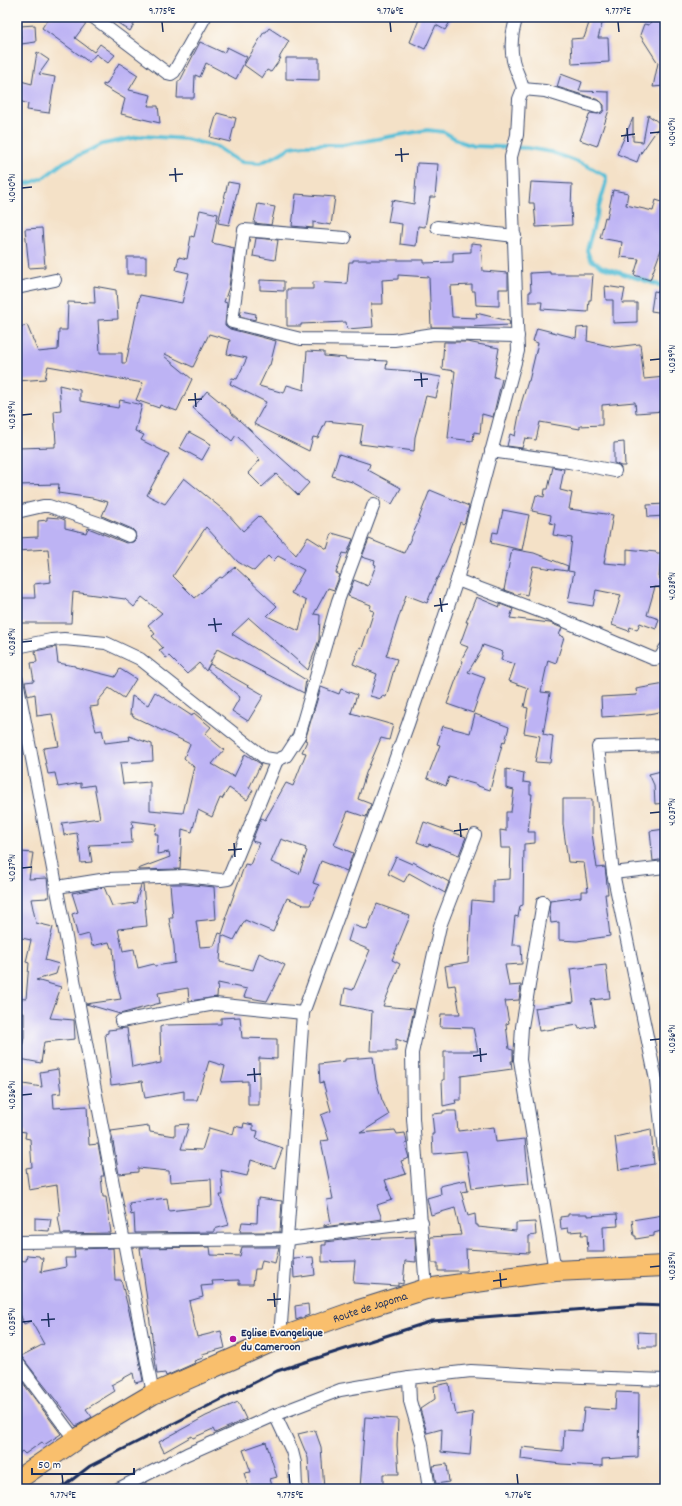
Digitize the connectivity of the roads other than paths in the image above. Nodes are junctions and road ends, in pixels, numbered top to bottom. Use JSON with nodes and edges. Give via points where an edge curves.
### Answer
{"nodes":[{"id":1,"x":93,"y":17,"type":"edge"},
{"id":2,"x":205,"y":17,"type":"edge"},
{"id":3,"x":517,"y":17,"type":"edge"},
{"id":4,"x":523,"y":89,"type":"junction"},
{"id":5,"x":597,"y":107,"type":"dead end"},
{"id":6,"x":437,"y":227,"type":"dead end"},
{"id":7,"x":515,"y":236,"type":"junction"},
{"id":8,"x":345,"y":238,"type":"dead end"},
{"id":9,"x":55,"y":280,"type":"dead end"},
{"id":10,"x":17,"y":288,"type":"edge"},
{"id":11,"x":518,"y":336,"type":"junction"},
{"id":12,"x":491,"y":451,"type":"junction"},
{"id":13,"x":615,"y":471,"type":"dead end"},
{"id":14,"x":374,"y":504,"type":"dead end"},
{"id":15,"x":17,"y":512,"type":"edge"},
{"id":16,"x":129,"y":536,"type":"dead end"},
{"id":17,"x":457,"y":580,"type":"junction"},
{"id":18,"x":17,"y":647,"type":"edge"},
{"id":19,"x":665,"y":649,"type":"edge"},
{"id":20,"x":17,"y":680,"type":"edge"},
{"id":21,"x":665,"y":745,"type":"edge"},
{"id":22,"x":277,"y":760,"type":"junction"},
{"id":23,"x":475,"y":836,"type":"dead end"},
{"id":24,"x":665,"y":867,"type":"edge"},
{"id":25,"x":612,"y":873,"type":"junction"},
{"id":26,"x":56,"y":887,"type":"junction"},
{"id":27,"x":543,"y":902,"type":"dead end"},
{"id":28,"x":303,"y":1013,"type":"junction"},
{"id":29,"x":121,"y":1021,"type":"dead end"},
{"id":30,"x":665,"y":1160,"type":"edge"},
{"id":31,"x":422,"y":1222,"type":"junction"},
{"id":32,"x":288,"y":1238,"type":"junction"},
{"id":33,"x":125,"y":1241,"type":"junction"},
{"id":34,"x":17,"y":1242,"type":"edge"},
{"id":35,"x":665,"y":1266,"type":"edge"},
{"id":36,"x":555,"y":1271,"type":"junction"},
{"id":37,"x":426,"y":1289,"type":"junction"},
{"id":38,"x":280,"y":1338,"type":"junction"},
{"id":39,"x":17,"y":1362,"type":"edge"},
{"id":40,"x":409,"y":1378,"type":"junction"},
{"id":41,"x":665,"y":1380,"type":"edge"},
{"id":42,"x":154,"y":1394,"type":"junction"},
{"id":43,"x":275,"y":1415,"type":"junction"},
{"id":44,"x":75,"y":1440,"type":"junction"},
{"id":45,"x":17,"y":1480,"type":"edge"},
{"id":46,"x":118,"y":1489,"type":"edge"},
{"id":47,"x":296,"y":1489,"type":"edge"},
{"id":48,"x":430,"y":1489,"type":"edge"}],
"edges":[{"from":1,"to":2,"type":"street","via":[[171,74]]},
{"from":3,"to":4,"type":"street","via":[[512,31],[513,60]]},
{"from":4,"to":5,"type":"street","via":[[545,91]]},
{"from":4,"to":7,"type":"street","via":[[519,99],[517,135],[511,157]]},
{"from":6,"to":7,"type":"street"},
{"from":7,"to":11,"type":"street"},
{"from":8,"to":11,"type":"street","via":[[244,230],[232,322],[301,339],[394,340],[434,334]]},
{"from":9,"to":10,"type":"street"},
{"from":11,"to":12,"type":"street","via":[[518,351]]},
{"from":12,"to":13,"type":"street"},
{"from":12,"to":17,"type":"street"},
{"from":14,"to":22,"type":"street","via":[[338,601],[299,736],[286,756]]},
{"from":15,"to":16,"type":"street","via":[[49,506]]},
{"from":17,"to":19,"type":"street","via":[[560,619],[654,659],[661,657]]},
{"from":17,"to":28,"type":"street","via":[[408,724]]},
{"from":18,"to":22,"type":"street","via":[[64,639],[106,643],[140,659],[265,758]]},
{"from":20,"to":26,"type":"street"},
{"from":21,"to":25,"type":"street","via":[[598,747]]},
{"from":22,"to":26,"type":"street","via":[[228,879],[191,876],[107,879]]},
{"from":23,"to":31,"type":"street","via":[[440,926],[412,1054],[413,1118]]},
{"from":24,"to":25,"type":"street"},
{"from":25,"to":30,"type":"street","via":[[656,1080]]},
{"from":26,"to":33,"type":"street"},
{"from":27,"to":36,"type":"street","via":[[522,1027],[520,1060]]},
{"from":28,"to":29,"type":"street","via":[[215,1004]]},
{"from":28,"to":32,"type":"street"},
{"from":31,"to":32,"type":"street"},
{"from":31,"to":37,"type":"street"},
{"from":32,"to":33,"type":"street"},
{"from":32,"to":38,"type":"street"},
{"from":33,"to":34,"type":"street"},
{"from":33,"to":42,"type":"street"},
{"from":35,"to":36,"type":"main road","name":"Route de Japoma"},
{"from":36,"to":37,"type":"main road","name":"Route de Japoma"},
{"from":37,"to":38,"type":"main road","name":"Route de Japoma"},
{"from":38,"to":42,"type":"main road","name":"Route de Japoma"},
{"from":39,"to":44,"type":"street"},
{"from":40,"to":41,"type":"street","via":[[471,1371]]},
{"from":40,"to":43,"type":"street","via":[[333,1391]]},
{"from":40,"to":48,"type":"street","via":[[410,1401],[422,1444]]},
{"from":42,"to":44,"type":"main road","name":"Route de Japoma"},
{"from":43,"to":46,"type":"street","via":[[187,1454]]},
{"from":43,"to":47,"type":"street","via":[[292,1451]]},
{"from":44,"to":45,"type":"main road","name":"Route de Japoma"}]}
